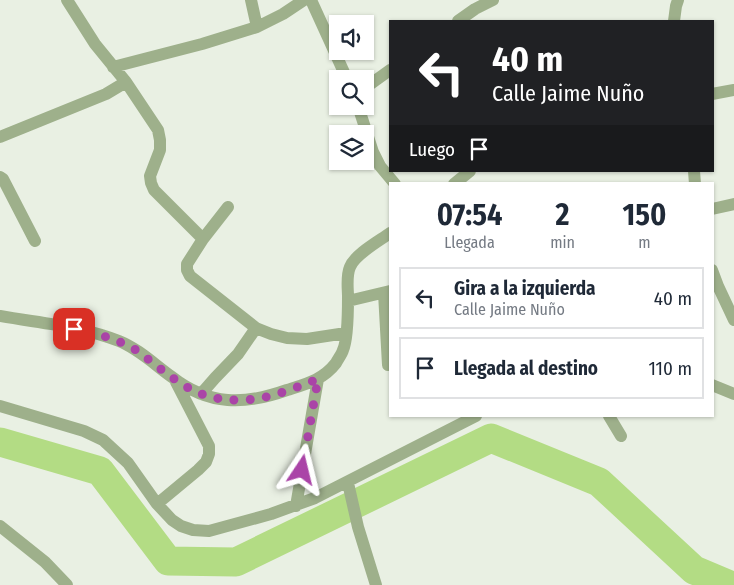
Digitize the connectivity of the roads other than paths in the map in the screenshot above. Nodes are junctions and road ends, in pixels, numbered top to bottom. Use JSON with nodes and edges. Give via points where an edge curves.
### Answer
{"nodes":[{"id":1,"x":251,"y":0,"type":"edge"},
{"id":2,"x":304,"y":0,"type":"edge"},
{"id":3,"x":311,"y":0,"type":"edge"},
{"id":4,"x":493,"y":0,"type":"edge"},
{"id":5,"x":678,"y":0,"type":"edge"},
{"id":6,"x":72,"y":2,"type":"edge"},
{"id":7,"x":459,"y":20,"type":"edge"},
{"id":8,"x":674,"y":20,"type":"edge"},
{"id":9,"x":257,"y":27,"type":"junction"},
{"id":10,"x":113,"y":67,"type":"junction"},
{"id":11,"x":343,"y":70,"type":"edge"},
{"id":12,"x":389,"y":71,"type":"edge"},
{"id":13,"x":126,"y":82,"type":"junction"},
{"id":14,"x":374,"y":82,"type":"edge"},
{"id":15,"x":734,"y":90,"type":"edge"},
{"id":16,"x":714,"y":94,"type":"edge"},
{"id":17,"x":361,"y":115,"type":"edge"},
{"id":18,"x":0,"y":137,"type":"edge"},
{"id":19,"x":469,"y":172,"type":"edge"},
{"id":20,"x":0,"y":177,"type":"edge"},
{"id":21,"x":393,"y":182,"type":"edge"},
{"id":22,"x":456,"y":182,"type":"edge"},
{"id":23,"x":734,"y":204,"type":"edge"},
{"id":24,"x":228,"y":207,"type":"dead end"},
{"id":25,"x":714,"y":209,"type":"edge"},
{"id":26,"x":389,"y":234,"type":"edge"},
{"id":27,"x":203,"y":239,"type":"junction"},
{"id":28,"x":35,"y":241,"type":"dead end"},
{"id":29,"x":714,"y":275,"type":"edge"},
{"id":30,"x":387,"y":292,"type":"edge"},
{"id":31,"x":348,"y":301,"type":"junction"},
{"id":32,"x":0,"y":316,"type":"edge"},
{"id":33,"x":734,"y":320,"type":"edge"},
{"id":34,"x":256,"y":328,"type":"junction"},
{"id":35,"x":346,"y":333,"type":"junction"},
{"id":36,"x":388,"y":365,"type":"dead end"},
{"id":37,"x":318,"y":379,"type":"junction"},
{"id":38,"x":175,"y":380,"type":"junction"},
{"id":39,"x":714,"y":386,"type":"edge"},
{"id":40,"x":201,"y":394,"type":"junction"},
{"id":41,"x":734,"y":394,"type":"edge"},
{"id":42,"x":0,"y":406,"type":"edge"},
{"id":43,"x":474,"y":417,"type":"edge"},
{"id":44,"x":611,"y":417,"type":"edge"},
{"id":45,"x":621,"y":436,"type":"dead end"},
{"id":46,"x":348,"y":483,"type":"junction"},
{"id":47,"x":157,"y":504,"type":"junction"},
{"id":48,"x":296,"y":506,"type":"junction"},
{"id":49,"x":0,"y":526,"type":"edge"},
{"id":50,"x":67,"y":585,"type":"edge"},
{"id":51,"x":376,"y":585,"type":"edge"}],
"edges":[{"from":1,"to":9,"type":"street"},
{"from":2,"to":9,"type":"street"},
{"from":3,"to":11,"type":"street"},
{"from":4,"to":7,"type":"street"},
{"from":5,"to":8,"type":"street"},
{"from":6,"to":10,"type":"street","via":[[95,44]]},
{"from":9,"to":10,"type":"street"},
{"from":10,"to":13,"type":"street"},
{"from":12,"to":14,"type":"street"},
{"from":13,"to":18,"type":"street","via":[[106,94]]},
{"from":13,"to":27,"type":"street","via":[[158,130],[160,150],[150,176],[154,190]]},
{"from":15,"to":16,"type":"street"},
{"from":17,"to":21,"type":"street","via":[[373,152]]},
{"from":19,"to":22,"type":"street"},
{"from":20,"to":28,"type":"street"},
{"from":23,"to":25,"type":"street"},
{"from":24,"to":27,"type":"street"},
{"from":26,"to":31,"type":"street","via":[[362,253],[350,267]]},
{"from":27,"to":34,"type":"street","via":[[187,264],[190,276]]},
{"from":29,"to":33,"type":"street"},
{"from":30,"to":31,"type":"street"},
{"from":30,"to":36,"type":"street"},
{"from":31,"to":35,"type":"street"},
{"from":32,"to":38,"type":"street","via":[[89,332],[119,341]]},
{"from":34,"to":35,"type":"street","via":[[270,334],[307,339]]},
{"from":34,"to":40,"type":"street","via":[[238,354]]},
{"from":35,"to":37,"type":"street","via":[[344,349],[336,363]]},
{"from":37,"to":40,"type":"street","via":[[255,399],[224,400]]},
{"from":37,"to":48,"type":"street"},
{"from":38,"to":40,"type":"street"},
{"from":38,"to":47,"type":"street","via":[[209,446],[209,454],[198,470]]},
{"from":39,"to":41,"type":"street"},
{"from":42,"to":47,"type":"street","via":[[84,431],[103,440],[128,464]]},
{"from":43,"to":46,"type":"street"},
{"from":44,"to":45,"type":"street"},
{"from":46,"to":48,"type":"street"},
{"from":46,"to":51,"type":"street"},
{"from":47,"to":48,"type":"street","via":[[181,526],[209,531]]},
{"from":49,"to":50,"type":"street","via":[[45,562]]}]}
